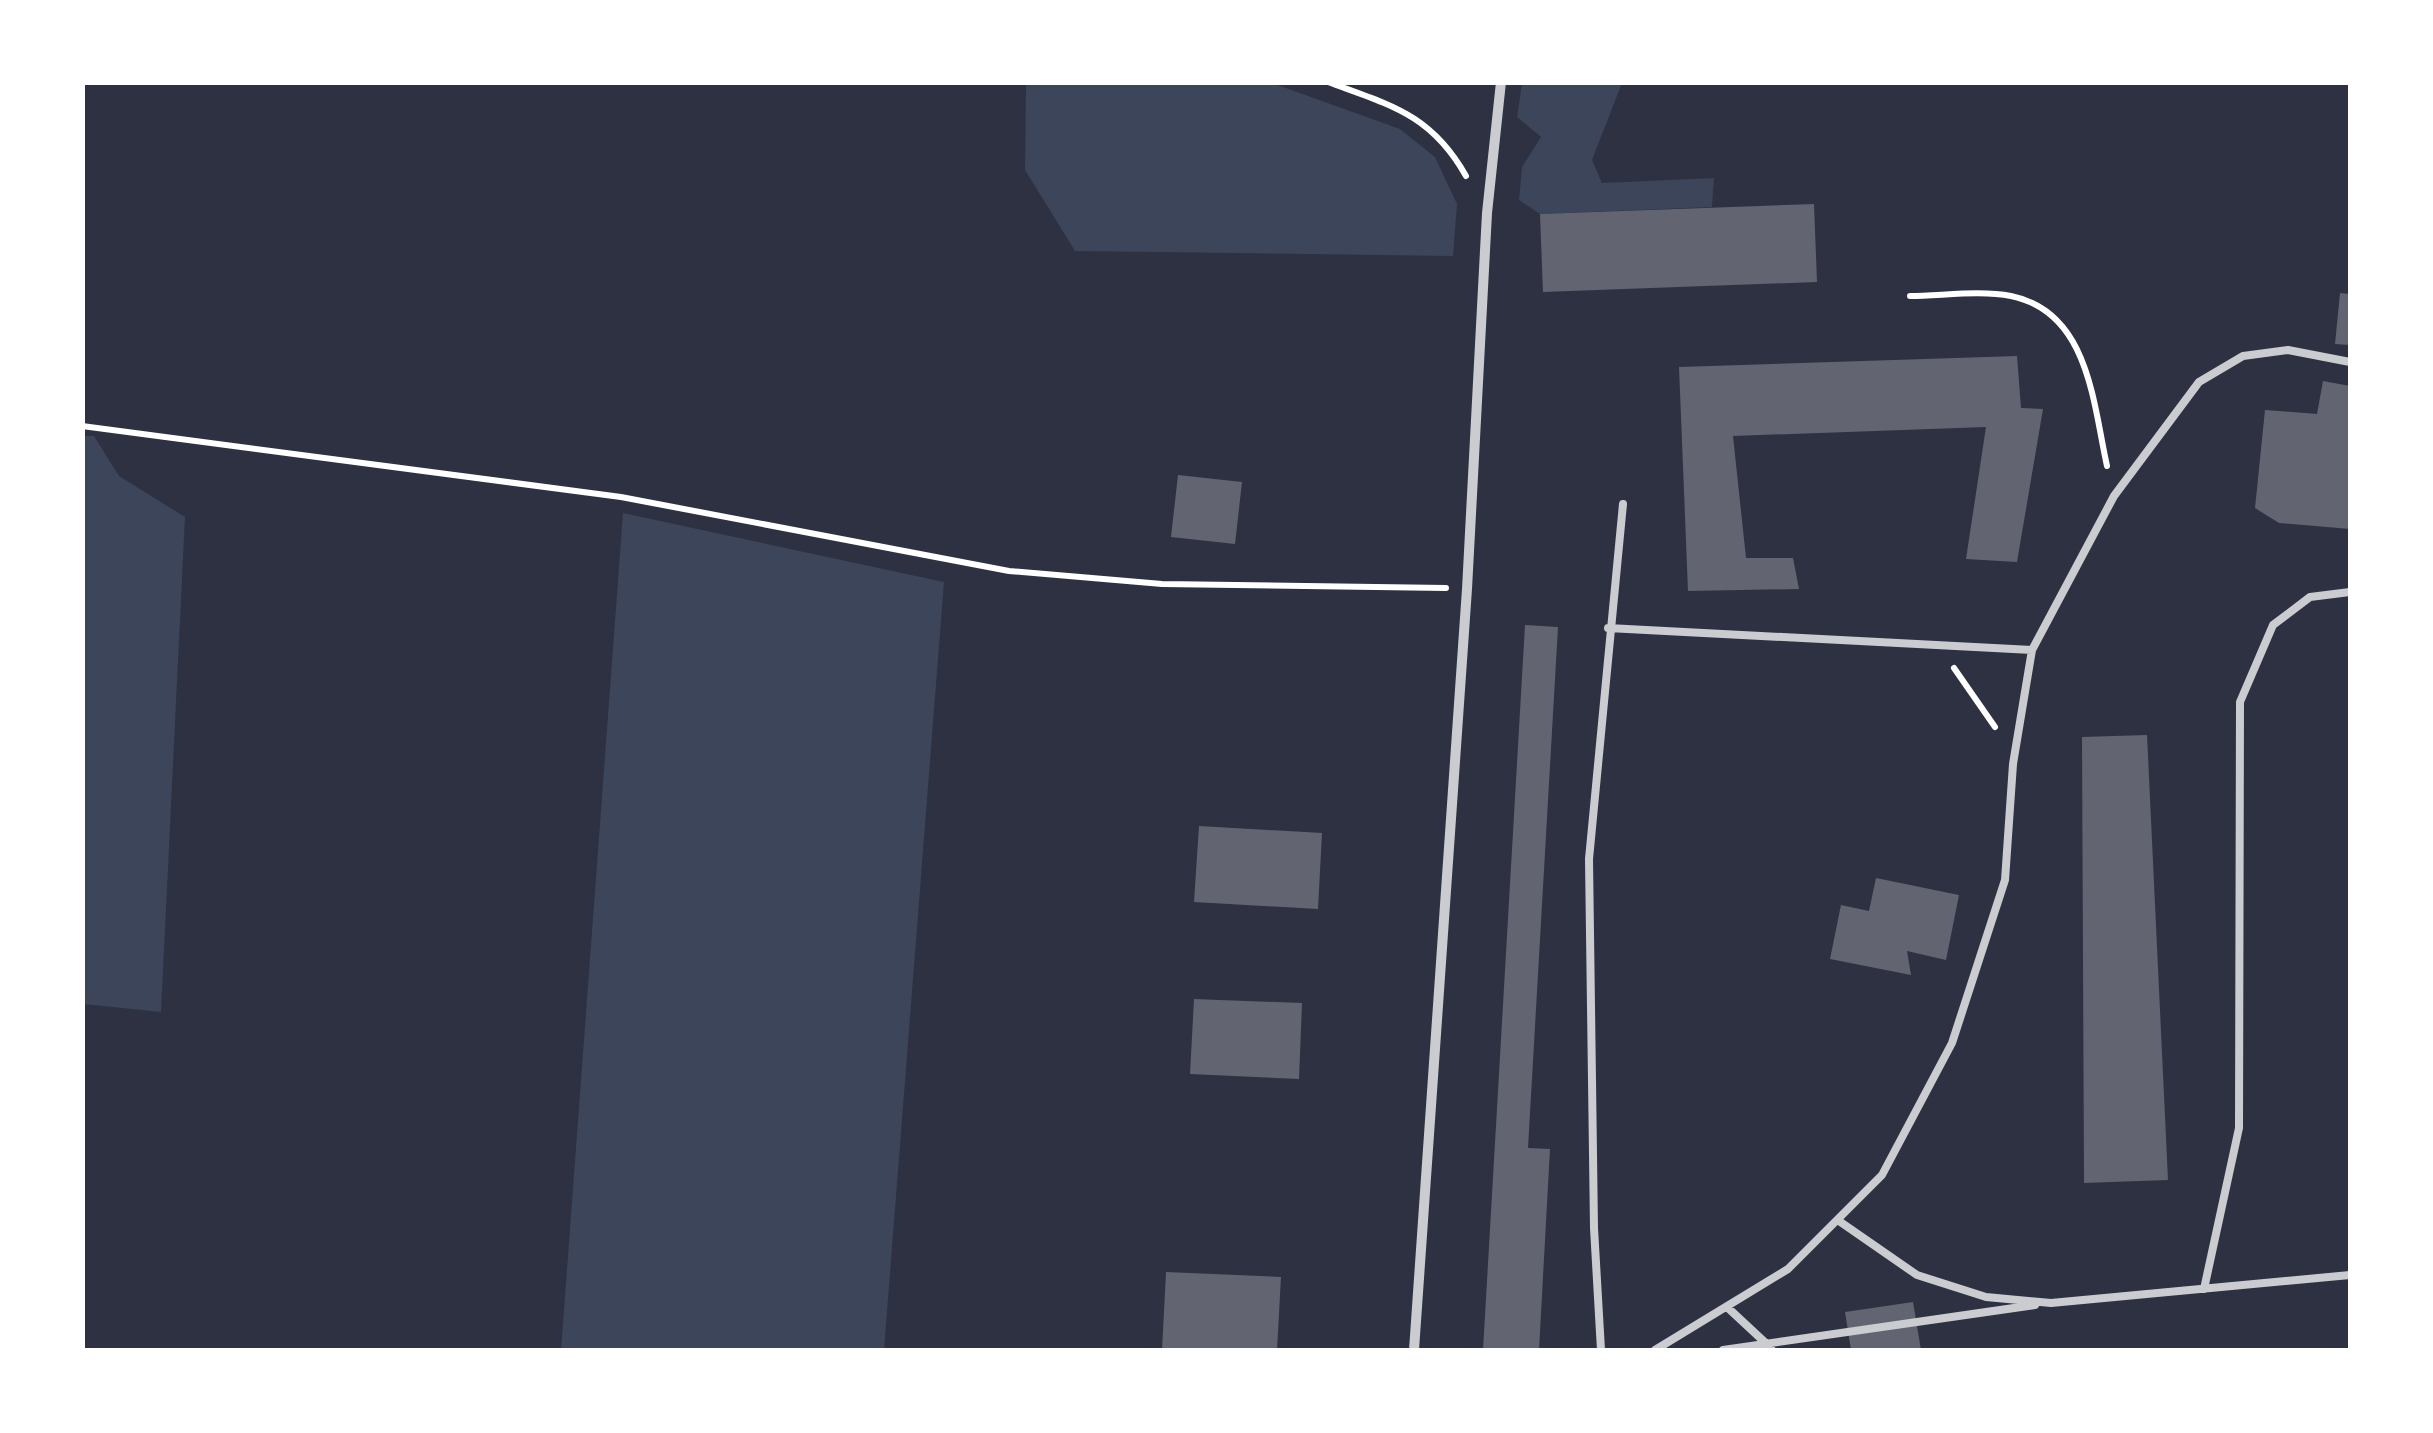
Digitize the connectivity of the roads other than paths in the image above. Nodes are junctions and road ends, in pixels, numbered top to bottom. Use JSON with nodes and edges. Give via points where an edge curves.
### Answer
{"nodes":[{"id":1,"x":1501,"y":82,"type":"edge"},
{"id":2,"x":2350,"y":362,"type":"edge"},
{"id":3,"x":1622,"y":504,"type":"dead end"},
{"id":4,"x":2350,"y":592,"type":"edge"},
{"id":5,"x":1608,"y":628,"type":"junction"},
{"id":6,"x":2032,"y":650,"type":"junction"},
{"id":7,"x":1839,"y":1221,"type":"junction"},
{"id":8,"x":2350,"y":1275,"type":"edge"},
{"id":9,"x":2204,"y":1288,"type":"junction"},
{"id":10,"x":2051,"y":1303,"type":"junction"},
{"id":11,"x":1727,"y":1307,"type":"junction"},
{"id":12,"x":1771,"y":1349,"type":"edge"},
{"id":13,"x":1414,"y":1350,"type":"edge"},
{"id":14,"x":1600,"y":1350,"type":"edge"},
{"id":15,"x":1654,"y":1350,"type":"edge"},
{"id":16,"x":1723,"y":1350,"type":"edge"}],
"edges":[{"from":1,"to":13,"type":"street"},
{"from":2,"to":6,"type":"lane","via":[[2288,350],[2242,356],[2199,382],[2114,496]]},
{"from":3,"to":5,"type":"lane"},
{"from":4,"to":9,"type":"lane","via":[[2310,597],[2273,625],[2240,702],[2239,1128]]},
{"from":5,"to":6,"type":"lane"},
{"from":5,"to":14,"type":"lane","via":[[1590,859]]},
{"from":6,"to":7,"type":"lane","via":[[2013,764],[2006,880],[1952,1043],[1882,1175]]},
{"from":7,"to":10,"type":"lane","via":[[1917,1276],[1986,1297]]},
{"from":7,"to":11,"type":"lane","via":[[1788,1270]]},
{"from":8,"to":9,"type":"lane"},
{"from":9,"to":10,"type":"lane"},
{"from":10,"to":12,"type":"lane"},
{"from":11,"to":12,"type":"lane"},
{"from":11,"to":15,"type":"lane"},
{"from":12,"to":16,"type":"lane"}]}
